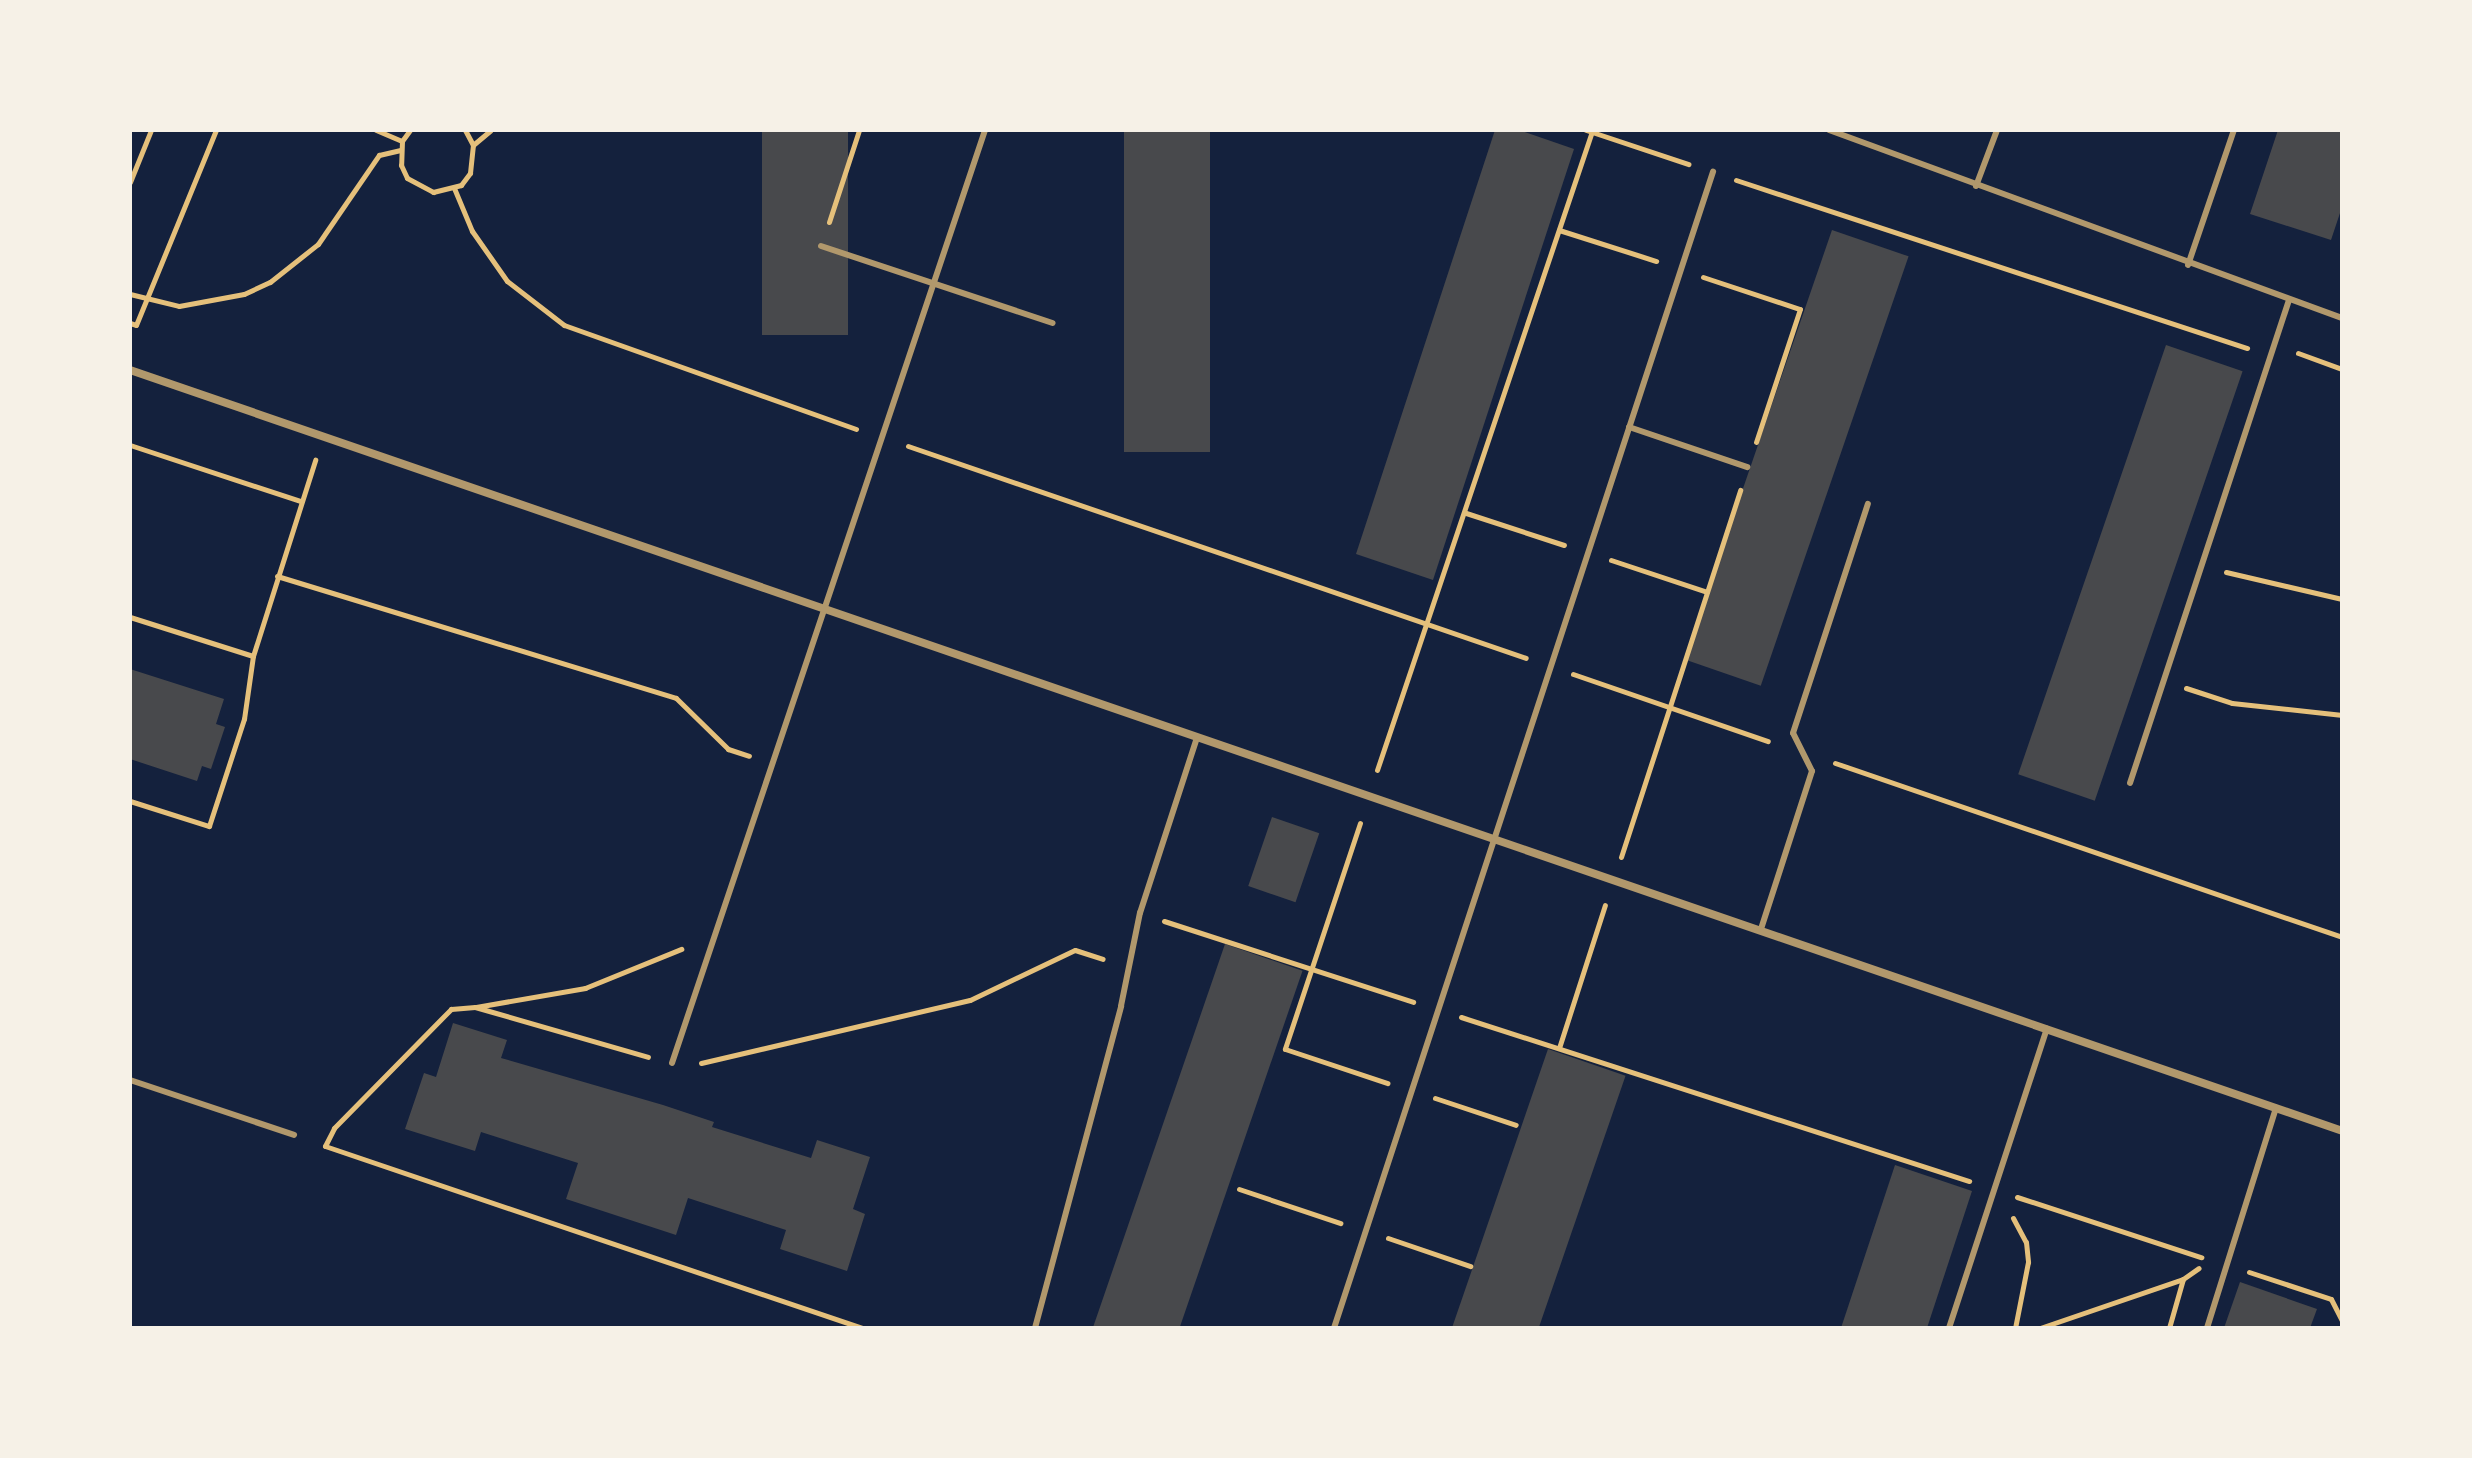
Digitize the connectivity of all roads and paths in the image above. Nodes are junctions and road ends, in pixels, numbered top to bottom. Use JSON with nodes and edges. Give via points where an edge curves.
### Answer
{"nodes":[{"id":1,"x":151,"y":130,"type":"edge"},
{"id":2,"x":216,"y":130,"type":"edge"},
{"id":3,"x":376,"y":130,"type":"edge"},
{"id":4,"x":410,"y":130,"type":"edge"},
{"id":5,"x":465,"y":130,"type":"edge"},
{"id":6,"x":491,"y":130,"type":"edge"},
{"id":7,"x":859,"y":130,"type":"edge"},
{"id":8,"x":985,"y":130,"type":"edge"},
{"id":9,"x":1829,"y":130,"type":"edge"},
{"id":10,"x":1997,"y":130,"type":"edge"},
{"id":11,"x":2234,"y":130,"type":"edge"},
{"id":12,"x":1590,"y":131,"type":"edge"},
{"id":13,"x":402,"y":141,"type":"junction"},
{"id":14,"x":473,"y":145,"type":"junction"},
{"id":15,"x":400,"y":150,"type":"junction"},
{"id":16,"x":1713,"y":172,"type":"junction"},
{"id":17,"x":130,"y":182,"type":"edge"},
{"id":18,"x":1976,"y":186,"type":"junction"},
{"id":19,"x":454,"y":188,"type":"junction"},
{"id":20,"x":821,"y":246,"type":"joint"},
{"id":21,"x":2188,"y":265,"type":"junction"},
{"id":22,"x":934,"y":283,"type":"junction"},
{"id":23,"x":130,"y":294,"type":"edge"},
{"id":24,"x":2289,"y":300,"type":"junction"},
{"id":25,"x":146,"y":301,"type":"junction"},
{"id":26,"x":1800,"y":309,"type":"dead end"},
{"id":27,"x":2342,"y":318,"type":"edge"},
{"id":28,"x":130,"y":323,"type":"edge"},
{"id":29,"x":1053,"y":323,"type":"dead end"},
{"id":30,"x":2275,"y":344,"type":"junction"},
{"id":31,"x":2270,"y":356,"type":"junction"},
{"id":32,"x":2342,"y":369,"type":"edge"},
{"id":33,"x":130,"y":370,"type":"edge"},
{"id":34,"x":1629,"y":427,"type":"junction"},
{"id":35,"x":323,"y":436,"type":"junction"},
{"id":36,"x":882,"y":437,"type":"junction"},
{"id":37,"x":130,"y":445,"type":"edge"},
{"id":38,"x":1747,"y":467,"type":"junction"},
{"id":39,"x":300,"y":501,"type":"junction"},
{"id":40,"x":1868,"y":504,"type":"dead end"},
{"id":41,"x":2202,"y":564,"type":"junction"},
{"id":42,"x":277,"y":576,"type":"junction"},
{"id":43,"x":2342,"y":599,"type":"edge"},
{"id":44,"x":825,"y":609,"type":"junction"},
{"id":45,"x":130,"y":617,"type":"edge"},
{"id":46,"x":1425,"y":623,"type":"junction"},
{"id":47,"x":253,"y":656,"type":"junction"},
{"id":48,"x":1550,"y":666,"type":"junction"},
{"id":49,"x":2164,"y":681,"type":"junction"},
{"id":50,"x":1669,"y":707,"type":"junction"},
{"id":51,"x":2342,"y":715,"type":"edge"},
{"id":52,"x":1197,"y":738,"type":"junction"},
{"id":53,"x":1803,"y":752,"type":"junction"},
{"id":54,"x":773,"y":764,"type":"junction"},
{"id":55,"x":1375,"y":775,"type":"dead end"},
{"id":56,"x":2130,"y":783,"type":"dead end"},
{"id":57,"x":130,"y":801,"type":"edge"},
{"id":58,"x":1361,"y":818,"type":"dead end"},
{"id":59,"x":1492,"y":836,"type":"junction"},
{"id":60,"x":1614,"y":879,"type":"junction"},
{"id":61,"x":1140,"y":913,"type":"junction"},
{"id":62,"x":1761,"y":929,"type":"junction"},
{"id":63,"x":715,"y":936,"type":"junction"},
{"id":64,"x":2342,"y":937,"type":"edge"},
{"id":65,"x":1311,"y":969,"type":"junction"},
{"id":66,"x":475,"y":1007,"type":"dead end"},
{"id":67,"x":1436,"y":1009,"type":"junction"},
{"id":68,"x":2047,"y":1029,"type":"junction"},
{"id":69,"x":1559,"y":1048,"type":"junction"},
{"id":70,"x":672,"y":1063,"type":"dead end"},
{"id":71,"x":130,"y":1080,"type":"edge"},
{"id":72,"x":1410,"y":1090,"type":"junction"},
{"id":73,"x":2276,"y":1108,"type":"junction"},
{"id":74,"x":1516,"y":1125,"type":"dead end"},
{"id":75,"x":2342,"y":1131,"type":"edge"},
{"id":76,"x":294,"y":1135,"type":"joint"},
{"id":77,"x":1995,"y":1190,"type":"junction"},
{"id":78,"x":2014,"y":1196,"type":"junction"},
{"id":79,"x":2227,"y":1265,"type":"junction"},
{"id":80,"x":2183,"y":1279,"type":"junction"},
{"id":81,"x":2342,"y":1321,"type":"edge"},
{"id":82,"x":862,"y":1328,"type":"edge"},
{"id":83,"x":1035,"y":1328,"type":"edge"},
{"id":84,"x":1334,"y":1328,"type":"edge"},
{"id":85,"x":1949,"y":1328,"type":"edge"},
{"id":86,"x":2015,"y":1328,"type":"edge"},
{"id":87,"x":2040,"y":1328,"type":"edge"},
{"id":88,"x":2169,"y":1328,"type":"edge"},
{"id":89,"x":2207,"y":1328,"type":"edge"}],
"edges":[{"from":1,"to":17,"type":"path"},
{"from":2,"to":25,"type":"path"},
{"from":3,"to":13,"type":"path"},
{"from":4,"to":13,"type":"path"},
{"from":5,"to":14,"type":"path"},
{"from":6,"to":14,"type":"path"},
{"from":7,"to":20,"type":"path"},
{"from":8,"to":22,"type":"lane"},
{"from":9,"to":18,"type":"lane"},
{"from":10,"to":18,"type":"lane"},
{"from":11,"to":21,"type":"lane"},
{"from":12,"to":16,"type":"path"},
{"from":12,"to":46,"type":"path"},
{"from":13,"to":15,"type":"path"},
{"from":14,"to":19,"type":"path","via":[[470,173]]},
{"from":15,"to":19,"type":"path","via":[[407,178],[419,188]]},
{"from":15,"to":25,"type":"path","via":[[379,155],[318,244],[280,276],[219,300],[179,306]]},
{"from":16,"to":31,"type":"path"},
{"from":16,"to":34,"type":"lane"},
{"from":18,"to":21,"type":"lane"},
{"from":19,"to":36,"type":"path","via":[[472,231],[507,281],[564,325]]},
{"from":20,"to":22,"type":"lane"},
{"from":21,"to":24,"type":"lane"},
{"from":22,"to":29,"type":"lane"},
{"from":22,"to":36,"type":"lane"},
{"from":23,"to":25,"type":"path"},
{"from":24,"to":27,"type":"lane"},
{"from":24,"to":30,"type":"lane"},
{"from":25,"to":28,"type":"path","via":[[136,325]]},
{"from":26,"to":38,"type":"path"},
{"from":30,"to":31,"type":"lane"},
{"from":30,"to":32,"type":"path"},
{"from":31,"to":41,"type":"lane"},
{"from":33,"to":35,"type":"street"},
{"from":34,"to":38,"type":"lane"},
{"from":34,"to":48,"type":"lane"},
{"from":35,"to":39,"type":"path"},
{"from":35,"to":44,"type":"street"},
{"from":36,"to":44,"type":"lane"},
{"from":36,"to":46,"type":"path"},
{"from":37,"to":39,"type":"path"},
{"from":38,"to":50,"type":"path"},
{"from":39,"to":42,"type":"path"},
{"from":40,"to":53,"type":"lane","via":[[1793,733]]},
{"from":41,"to":43,"type":"path","via":[[2269,586]]},
{"from":41,"to":49,"type":"lane"},
{"from":42,"to":47,"type":"path"},
{"from":42,"to":54,"type":"path","via":[[676,698],[728,749]]},
{"from":44,"to":52,"type":"street"},
{"from":44,"to":54,"type":"lane"},
{"from":45,"to":47,"type":"path"},
{"from":46,"to":48,"type":"path"},
{"from":46,"to":55,"type":"path"},
{"from":47,"to":57,"type":"path","via":[[244,719],[209,826]]},
{"from":48,"to":50,"type":"path"},
{"from":48,"to":59,"type":"lane"},
{"from":49,"to":51,"type":"path","via":[[2232,703]]},
{"from":49,"to":56,"type":"lane"},
{"from":50,"to":53,"type":"path"},
{"from":50,"to":60,"type":"path"},
{"from":52,"to":59,"type":"street"},
{"from":52,"to":61,"type":"lane"},
{"from":53,"to":62,"type":"lane","via":[[1812,771]]},
{"from":53,"to":64,"type":"path"},
{"from":54,"to":63,"type":"lane"},
{"from":58,"to":65,"type":"path"},
{"from":59,"to":60,"type":"street"},
{"from":59,"to":67,"type":"lane"},
{"from":60,"to":62,"type":"street"},
{"from":60,"to":69,"type":"path"},
{"from":61,"to":65,"type":"path"},
{"from":61,"to":83,"type":"lane","via":[[1121,1006]]},
{"from":62,"to":68,"type":"street"},
{"from":63,"to":66,"type":"path","via":[[585,988]]},
{"from":63,"to":70,"type":"lane"},
{"from":65,"to":67,"type":"path"},
{"from":65,"to":72,"type":"path","via":[[1285,1049]]},
{"from":67,"to":69,"type":"path"},
{"from":67,"to":72,"type":"lane"},
{"from":68,"to":73,"type":"street"},
{"from":68,"to":77,"type":"lane"},
{"from":69,"to":77,"type":"path"},
{"from":71,"to":76,"type":"lane"},
{"from":72,"to":74,"type":"path"},
{"from":72,"to":84,"type":"lane"},
{"from":73,"to":75,"type":"street"},
{"from":73,"to":79,"type":"lane"},
{"from":76,"to":82,"type":"path"},
{"from":77,"to":78,"type":"path"},
{"from":77,"to":85,"type":"lane"},
{"from":78,"to":79,"type":"path"},
{"from":78,"to":86,"type":"path","via":[[2009,1210],[2026,1242],[2028,1262]]},
{"from":79,"to":80,"type":"path","via":[[2199,1268]]},
{"from":79,"to":81,"type":"path","via":[[2331,1299]]},
{"from":79,"to":89,"type":"lane"},
{"from":80,"to":87,"type":"path"},
{"from":80,"to":88,"type":"path"}]}
